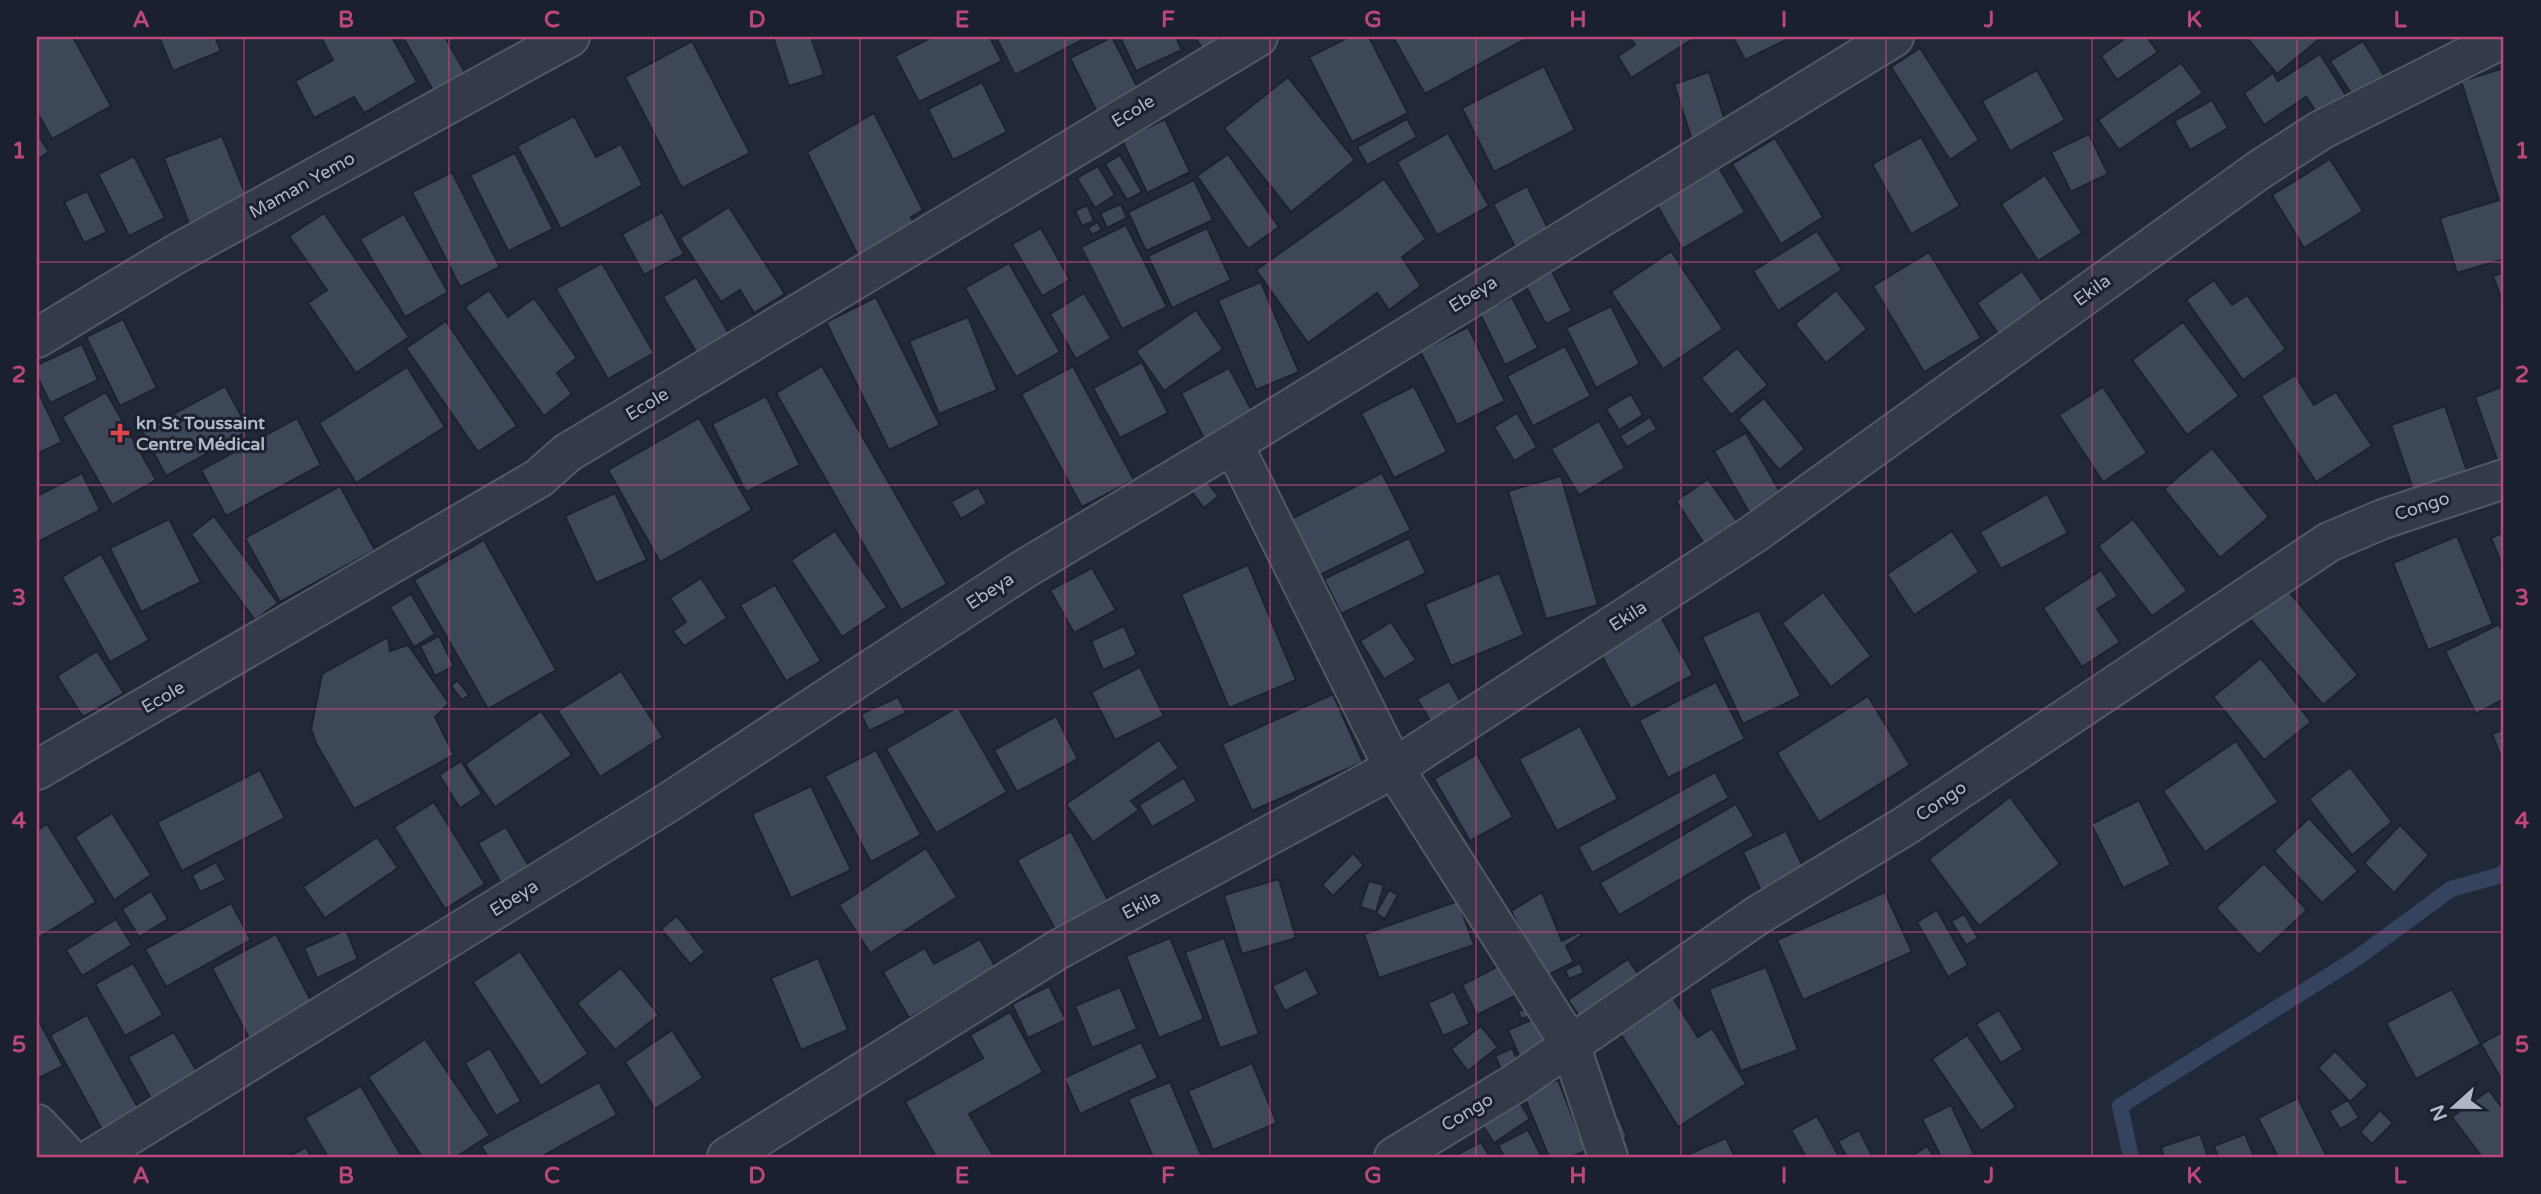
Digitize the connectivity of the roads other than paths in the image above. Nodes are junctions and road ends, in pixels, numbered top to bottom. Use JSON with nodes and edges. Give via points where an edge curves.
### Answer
{"nodes":[{"id":1,"x":570,"y":37,"type":"edge"},
{"id":2,"x":1258,"y":37,"type":"edge"},
{"id":3,"x":1894,"y":37,"type":"edge"},
{"id":4,"x":2504,"y":38,"type":"edge"},
{"id":5,"x":37,"y":338,"type":"edge"},
{"id":6,"x":1233,"y":444,"type":"junction"},
{"id":7,"x":2504,"y":479,"type":"edge"},
{"id":8,"x":1394,"y":768,"type":"junction"},
{"id":9,"x":37,"y":770,"type":"edge"},
{"id":10,"x":1570,"y":1044,"type":"junction"},
{"id":11,"x":37,"y":1124,"type":"edge"},
{"id":12,"x":68,"y":1157,"type":"edge"},
{"id":13,"x":94,"y":1157,"type":"edge"},
{"id":14,"x":727,"y":1157,"type":"edge"},
{"id":15,"x":1394,"y":1157,"type":"edge"},
{"id":16,"x":1608,"y":1157,"type":"edge"}],
"edges":[{"from":1,"to":5,"type":"street","name":"Maman Yemo","via":[[176,254]]},
{"from":2,"to":9,"type":"street","name":"Ecole","via":[[567,453],[539,478]]},
{"from":3,"to":6,"type":"street","name":"Ebeya"},
{"from":4,"to":8,"type":"street","name":"Ekila","via":[[2321,130],[2270,163],[1755,533]]},
{"from":6,"to":8,"type":"street"},
{"from":6,"to":13,"type":"street","name":"Ebeya","via":[[1021,571],[669,802]]},
{"from":7,"to":10,"type":"street","name":"Congo","via":[[2329,542],[1905,826],[1758,915]]},
{"from":8,"to":10,"type":"street"},
{"from":8,"to":14,"type":"street","name":"Ekila","via":[[1059,949]]},
{"from":10,"to":15,"type":"street","name":"Congo"},
{"from":10,"to":16,"type":"street"},
{"from":11,"to":12,"type":"street"}]}
